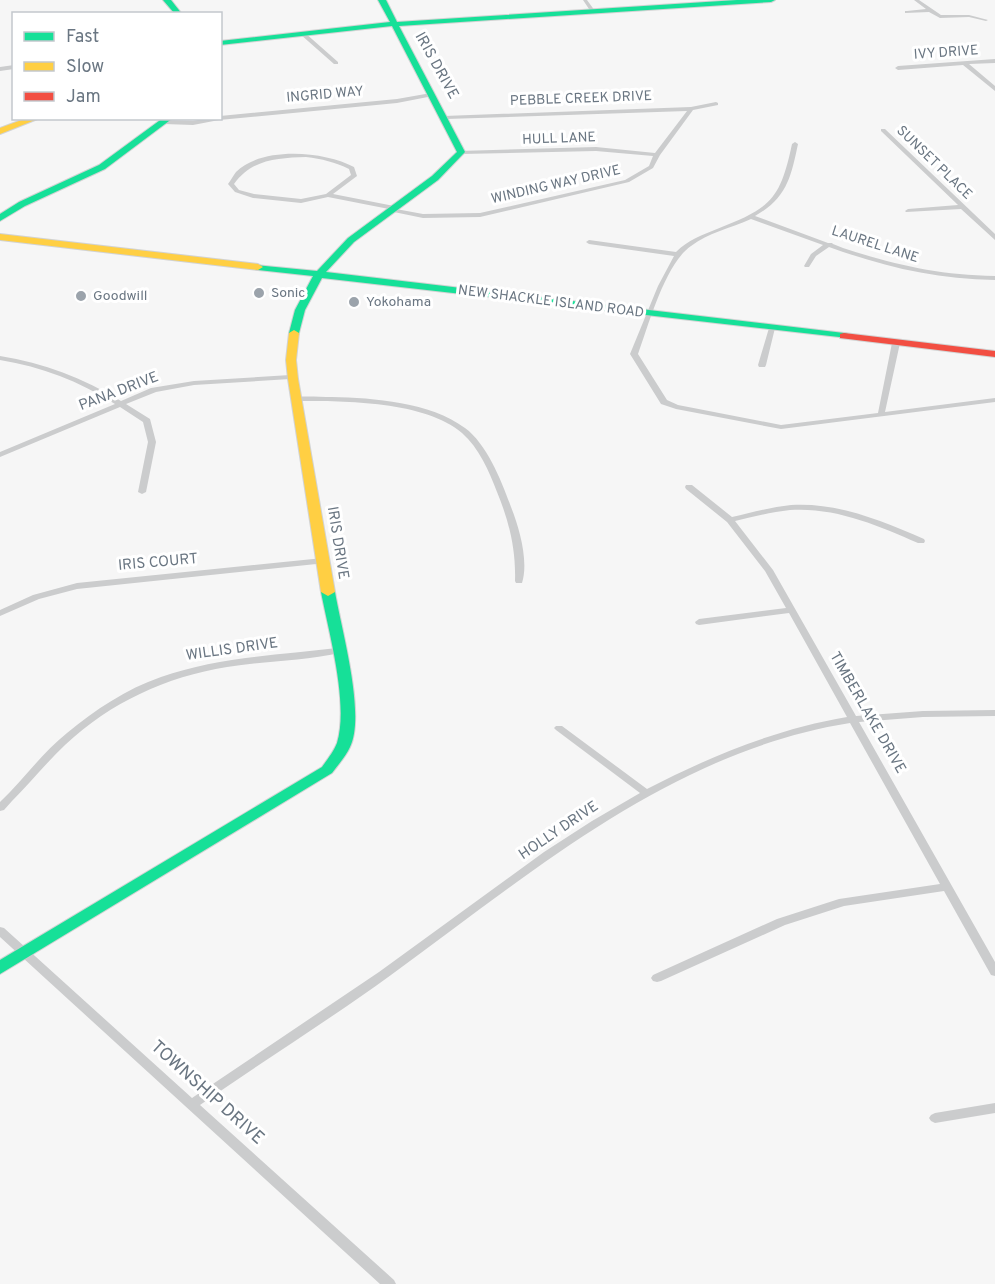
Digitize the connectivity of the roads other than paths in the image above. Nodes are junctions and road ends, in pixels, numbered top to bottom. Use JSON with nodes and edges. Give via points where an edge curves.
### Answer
{"nodes":[{"id":1,"x":167,"y":0,"type":"edge"},
{"id":2,"x":382,"y":0,"type":"edge"},
{"id":3,"x":771,"y":0,"type":"edge"},
{"id":4,"x":916,"y":0,"type":"edge"},
{"id":5,"x":749,"y":1,"type":"edge"},
{"id":6,"x":589,"y":6,"type":"edge"},
{"id":7,"x":937,"y":9,"type":"dead end"},
{"id":8,"x":929,"y":10,"type":"junction"},
{"id":9,"x":177,"y":12,"type":"edge"},
{"id":10,"x":908,"y":12,"type":"dead end"},
{"id":11,"x":986,"y":20,"type":"dead end"},
{"id":12,"x":394,"y":24,"type":"junction"},
{"id":13,"x":302,"y":33,"type":"junction"},
{"id":14,"x":222,"y":43,"type":"edge"},
{"id":15,"x":995,"y":61,"type":"edge"},
{"id":16,"x":336,"y":63,"type":"dead end"},
{"id":17,"x":965,"y":64,"type":"junction"},
{"id":18,"x":898,"y":68,"type":"dead end"},
{"id":19,"x":995,"y":89,"type":"edge"},
{"id":20,"x":431,"y":95,"type":"junction"},
{"id":21,"x":716,"y":104,"type":"dead end"},
{"id":22,"x":692,"y":109,"type":"junction"},
{"id":23,"x":446,"y":117,"type":"junction"},
{"id":24,"x":222,"y":118,"type":"edge"},
{"id":25,"x":30,"y":120,"type":"edge"},
{"id":26,"x":167,"y":120,"type":"edge"},
{"id":27,"x":209,"y":120,"type":"edge"},
{"id":28,"x":883,"y":130,"type":"dead end"},
{"id":29,"x":0,"y":131,"type":"edge"},
{"id":30,"x":795,"y":144,"type":"dead end"},
{"id":31,"x":461,"y":152,"type":"junction"},
{"id":32,"x":657,"y":155,"type":"junction"},
{"id":33,"x":326,"y":196,"type":"junction"},
{"id":34,"x":962,"y":207,"type":"junction"},
{"id":35,"x":392,"y":210,"type":"junction"},
{"id":36,"x":908,"y":211,"type":"dead end"},
{"id":37,"x":751,"y":217,"type":"junction"},
{"id":38,"x":0,"y":218,"type":"edge"},
{"id":39,"x":0,"y":237,"type":"edge"},
{"id":40,"x":995,"y":238,"type":"edge"},
{"id":41,"x":589,"y":242,"type":"dead end"},
{"id":42,"x":830,"y":244,"type":"junction"},
{"id":43,"x":677,"y":254,"type":"junction"},
{"id":44,"x":807,"y":266,"type":"dead end"},
{"id":45,"x":318,"y":275,"type":"junction"},
{"id":46,"x":995,"y":278,"type":"edge"},
{"id":47,"x":650,"y":313,"type":"junction"},
{"id":48,"x":772,"y":328,"type":"junction"},
{"id":49,"x":896,"y":343,"type":"junction"},
{"id":50,"x":995,"y":354,"type":"edge"},
{"id":51,"x":0,"y":358,"type":"edge"},
{"id":52,"x":762,"y":365,"type":"dead end"},
{"id":53,"x":290,"y":376,"type":"junction"},
{"id":54,"x":298,"y":399,"type":"junction"},
{"id":55,"x":995,"y":400,"type":"edge"},
{"id":56,"x":120,"y":403,"type":"junction"},
{"id":57,"x":882,"y":415,"type":"junction"},
{"id":58,"x":0,"y":455,"type":"edge"},
{"id":59,"x":689,"y":487,"type":"dead end"},
{"id":60,"x":142,"y":492,"type":"dead end"},
{"id":61,"x":730,"y":520,"type":"junction"},
{"id":62,"x":921,"y":542,"type":"dead end"},
{"id":63,"x":323,"y":561,"type":"junction"},
{"id":64,"x":519,"y":581,"type":"dead end"},
{"id":65,"x":791,"y":610,"type":"junction"},
{"id":66,"x":0,"y":613,"type":"edge"},
{"id":67,"x":699,"y":622,"type":"dead end"},
{"id":68,"x":337,"y":651,"type":"junction"},
{"id":69,"x":995,"y":712,"type":"edge"},
{"id":70,"x":854,"y":720,"type":"junction"},
{"id":71,"x":559,"y":728,"type":"dead end"},
{"id":72,"x":645,"y":792,"type":"junction"},
{"id":73,"x":0,"y":808,"type":"edge"},
{"id":74,"x":947,"y":887,"type":"junction"},
{"id":75,"x":0,"y":931,"type":"edge"},
{"id":76,"x":24,"y":953,"type":"junction"},
{"id":77,"x":0,"y":968,"type":"edge"},
{"id":78,"x":995,"y":972,"type":"edge"},
{"id":79,"x":657,"y":978,"type":"dead end"},
{"id":80,"x":193,"y":1104,"type":"junction"},
{"id":81,"x":995,"y":1108,"type":"edge"},
{"id":82,"x":935,"y":1118,"type":"dead end"},
{"id":83,"x":389,"y":1284,"type":"edge"}],
"edges":[{"from":1,"to":9,"type":"street"},
{"from":2,"to":12,"type":"street","name":"IRIS DRIVE"},
{"from":3,"to":5,"type":"street"},
{"from":4,"to":8,"type":"street"},
{"from":5,"to":6,"type":"street"},
{"from":6,"to":12,"type":"street"},
{"from":7,"to":8,"type":"street"},
{"from":8,"to":10,"type":"street"},
{"from":8,"to":11,"type":"street","via":[[940,17]]},
{"from":12,"to":13,"type":"street"},
{"from":12,"to":20,"type":"street","name":"IRIS DRIVE"},
{"from":13,"to":14,"type":"street"},
{"from":13,"to":16,"type":"street"},
{"from":15,"to":17,"type":"street","name":"IVY DRIVE"},
{"from":17,"to":18,"type":"street","name":"IVY DRIVE"},
{"from":17,"to":19,"type":"street"},
{"from":20,"to":23,"type":"street","name":"IRIS DRIVE"},
{"from":20,"to":24,"type":"street","name":"INGRID WAY"},
{"from":21,"to":22,"type":"street","name":"PEBBLE CREEK DRIVE"},
{"from":22,"to":23,"type":"street","name":"PEBBLE CREEK DRIVE"},
{"from":22,"to":32,"type":"street","name":"WINDING WAY DRIVE"},
{"from":23,"to":31,"type":"street","name":"IRIS DRIVE"},
{"from":25,"to":29,"type":"street"},
{"from":26,"to":27,"type":"street","name":"INGRID WAY","via":[[193,123]]},
{"from":26,"to":38,"type":"street","via":[[112,162],[29,199]]},
{"from":28,"to":34,"type":"street","name":"SUNSET PLACE"},
{"from":30,"to":37,"type":"street","via":[[781,194]]},
{"from":31,"to":32,"type":"street","name":"HULL LANE","via":[[596,149]]},
{"from":31,"to":35,"type":"street","name":"IRIS DRIVE","via":[[447,170]]},
{"from":32,"to":35,"type":"street","name":"WINDING WAY DRIVE","via":[[651,167],[627,181],[480,215],[423,216]]},
{"from":33,"to":33,"type":"street","via":[[293,201],[253,196],[237,191],[231,184],[250,165],[285,156],[338,160],[352,168],[354,176]]},
{"from":33,"to":35,"type":"street","name":"WINDING WAY DRIVE"},
{"from":34,"to":36,"type":"street"},
{"from":34,"to":40,"type":"street","name":"SUNSET PLACE"},
{"from":35,"to":45,"type":"street","name":"IRIS DRIVE","via":[[337,252]]},
{"from":37,"to":42,"type":"street","name":"LAUREL LANE"},
{"from":37,"to":43,"type":"street","via":[[695,239]]},
{"from":39,"to":45,"type":"street","name":"NEW SHACKLE ISLAND ROAD"},
{"from":41,"to":43,"type":"street"},
{"from":42,"to":44,"type":"street","via":[[813,255]]},
{"from":42,"to":46,"type":"street","name":"LAUREL LANE","via":[[914,271],[946,277]]},
{"from":43,"to":47,"type":"street"},
{"from":45,"to":47,"type":"street","name":"NEW SHACKLE ISLAND ROAD"},
{"from":45,"to":53,"type":"street","name":"IRIS DRIVE","via":[[293,327]]},
{"from":47,"to":48,"type":"street","name":"NEW SHACKLE ISLAND ROAD"},
{"from":47,"to":57,"type":"street","via":[[634,354],[664,402],[670,405],[781,427]]},
{"from":48,"to":49,"type":"street","name":"NEW SHACKLE ISLAND ROAD"},
{"from":48,"to":52,"type":"street"},
{"from":49,"to":50,"type":"street","name":"NEW SHACKLE ISLAND ROAD"},
{"from":49,"to":57,"type":"street"},
{"from":51,"to":56,"type":"street","via":[[67,374]]},
{"from":53,"to":54,"type":"street","name":"IRIS DRIVE"},
{"from":53,"to":56,"type":"street","name":"PANA DRIVE","via":[[194,383],[153,390]]},
{"from":54,"to":63,"type":"street","name":"IRIS DRIVE"},
{"from":54,"to":64,"type":"street","via":[[382,403],[432,415],[462,430],[483,455],[513,520],[521,555]]},
{"from":55,"to":57,"type":"street"},
{"from":56,"to":58,"type":"street","name":"PANA DRIVE"},
{"from":56,"to":60,"type":"street","via":[[147,421],[152,442]]},
{"from":59,"to":61,"type":"street","name":"TIMBERLAKE DRIVE"},
{"from":61,"to":62,"type":"street","via":[[790,508],[842,512]]},
{"from":61,"to":65,"type":"street","name":"TIMBERLAKE DRIVE","via":[[769,570]]},
{"from":63,"to":66,"type":"street","name":"IRIS COURT","via":[[77,586],[36,597]]},
{"from":63,"to":68,"type":"street","name":"IRIS DRIVE"},
{"from":65,"to":67,"type":"street"},
{"from":65,"to":70,"type":"street","name":"TIMBERLAKE DRIVE"},
{"from":68,"to":73,"type":"street","name":"WILLIS DRIVE","via":[[203,667],[150,682],[106,707],[68,737]]},
{"from":68,"to":76,"type":"street","name":"IRIS DRIVE","via":[[349,707],[345,743],[327,770]]},
{"from":69,"to":70,"type":"street","name":"HOLLY DRIVE"},
{"from":70,"to":72,"type":"street","name":"HOLLY DRIVE","via":[[763,741],[706,762]]},
{"from":70,"to":74,"type":"street","name":"TIMBERLAKE DRIVE"},
{"from":71,"to":72,"type":"street"},
{"from":72,"to":80,"type":"street","name":"HOLLY DRIVE","via":[[495,891],[407,958]]},
{"from":74,"to":78,"type":"street","name":"TIMBERLAKE DRIVE"},
{"from":74,"to":79,"type":"street","via":[[843,902],[781,922]]},
{"from":75,"to":76,"type":"street","name":"TOWNSHIP DRIVE"},
{"from":76,"to":77,"type":"street","name":"IRIS DRIVE"},
{"from":76,"to":80,"type":"street","name":"TOWNSHIP DRIVE"},
{"from":80,"to":83,"type":"street","name":"TOWNSHIP DRIVE"},
{"from":81,"to":82,"type":"street"}]}
